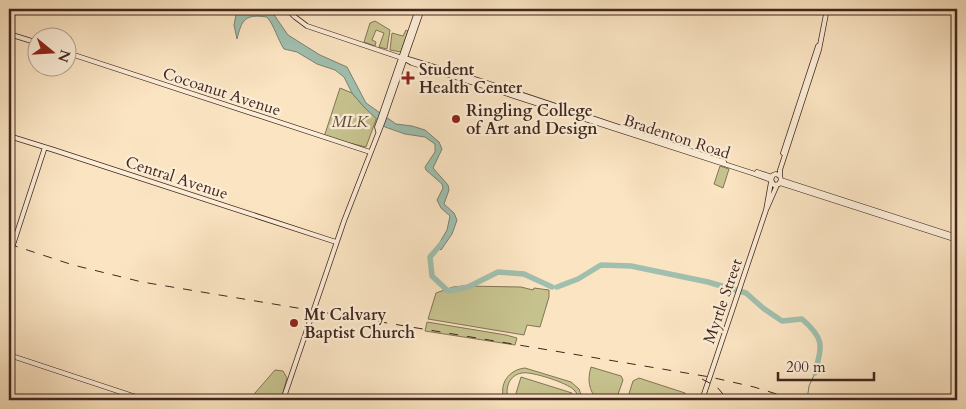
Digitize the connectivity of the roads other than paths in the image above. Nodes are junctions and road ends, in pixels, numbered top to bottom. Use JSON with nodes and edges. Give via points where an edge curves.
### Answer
{"nodes":[{"id":1,"x":287,"y":9,"type":"edge"},
{"id":2,"x":420,"y":9,"type":"edge"},
{"id":3,"x":828,"y":9,"type":"edge"},
{"id":4,"x":9,"y":34,"type":"edge"},
{"id":5,"x":28,"y":41,"type":"edge"},
{"id":6,"x":819,"y":44,"type":"junction"},
{"id":7,"x":78,"y":56,"type":"edge"},
{"id":8,"x":404,"y":58,"type":"junction"},
{"id":9,"x":9,"y":136,"type":"edge"},
{"id":10,"x":45,"y":147,"type":"junction"},
{"id":11,"x":370,"y":152,"type":"junction"},
{"id":12,"x":772,"y":178,"type":"junction"},
{"id":13,"x":780,"y":181,"type":"junction"},
{"id":14,"x":766,"y":210,"type":"junction"},
{"id":15,"x":957,"y":239,"type":"edge"},
{"id":16,"x":336,"y":242,"type":"junction"},
{"id":17,"x":9,"y":257,"type":"edge"},
{"id":18,"x":9,"y":355,"type":"edge"},
{"id":19,"x":145,"y":400,"type":"edge"},
{"id":20,"x":283,"y":400,"type":"edge"},
{"id":21,"x":702,"y":400,"type":"edge"}],
"edges":[{"from":1,"to":8,"type":"street","name":"Bradenton Road","via":[[310,27]]},
{"from":2,"to":8,"type":"street"},
{"from":3,"to":6,"type":"street","name":"Myrtle Street"},
{"from":4,"to":5,"type":"street"},
{"from":6,"to":12,"type":"street","name":"Myrtle Street","via":[[779,166]]},
{"from":6,"to":13,"type":"street","name":"Myrtle Street","via":[[780,170]]},
{"from":7,"to":11,"type":"street","name":"Cocoanut Avenue"},
{"from":8,"to":11,"type":"street"},
{"from":8,"to":12,"type":"street","name":"Bradenton Road"},
{"from":9,"to":10,"type":"street","name":"Central Avenue"},
{"from":10,"to":16,"type":"street","name":"Central Avenue"},
{"from":10,"to":17,"type":"street"},
{"from":11,"to":16,"type":"street"},
{"from":12,"to":13,"type":"street","name":"Bradenton Road"},
{"from":12,"to":13,"type":"street","name":"Bradenton Road"},
{"from":12,"to":14,"type":"street","name":"Myrtle Street"},
{"from":13,"to":14,"type":"street","name":"Myrtle Street"},
{"from":13,"to":15,"type":"street","name":"Bradenton Road"},
{"from":14,"to":21,"type":"street","name":"Myrtle Street"},
{"from":16,"to":20,"type":"street"},
{"from":18,"to":19,"type":"street"}]}
